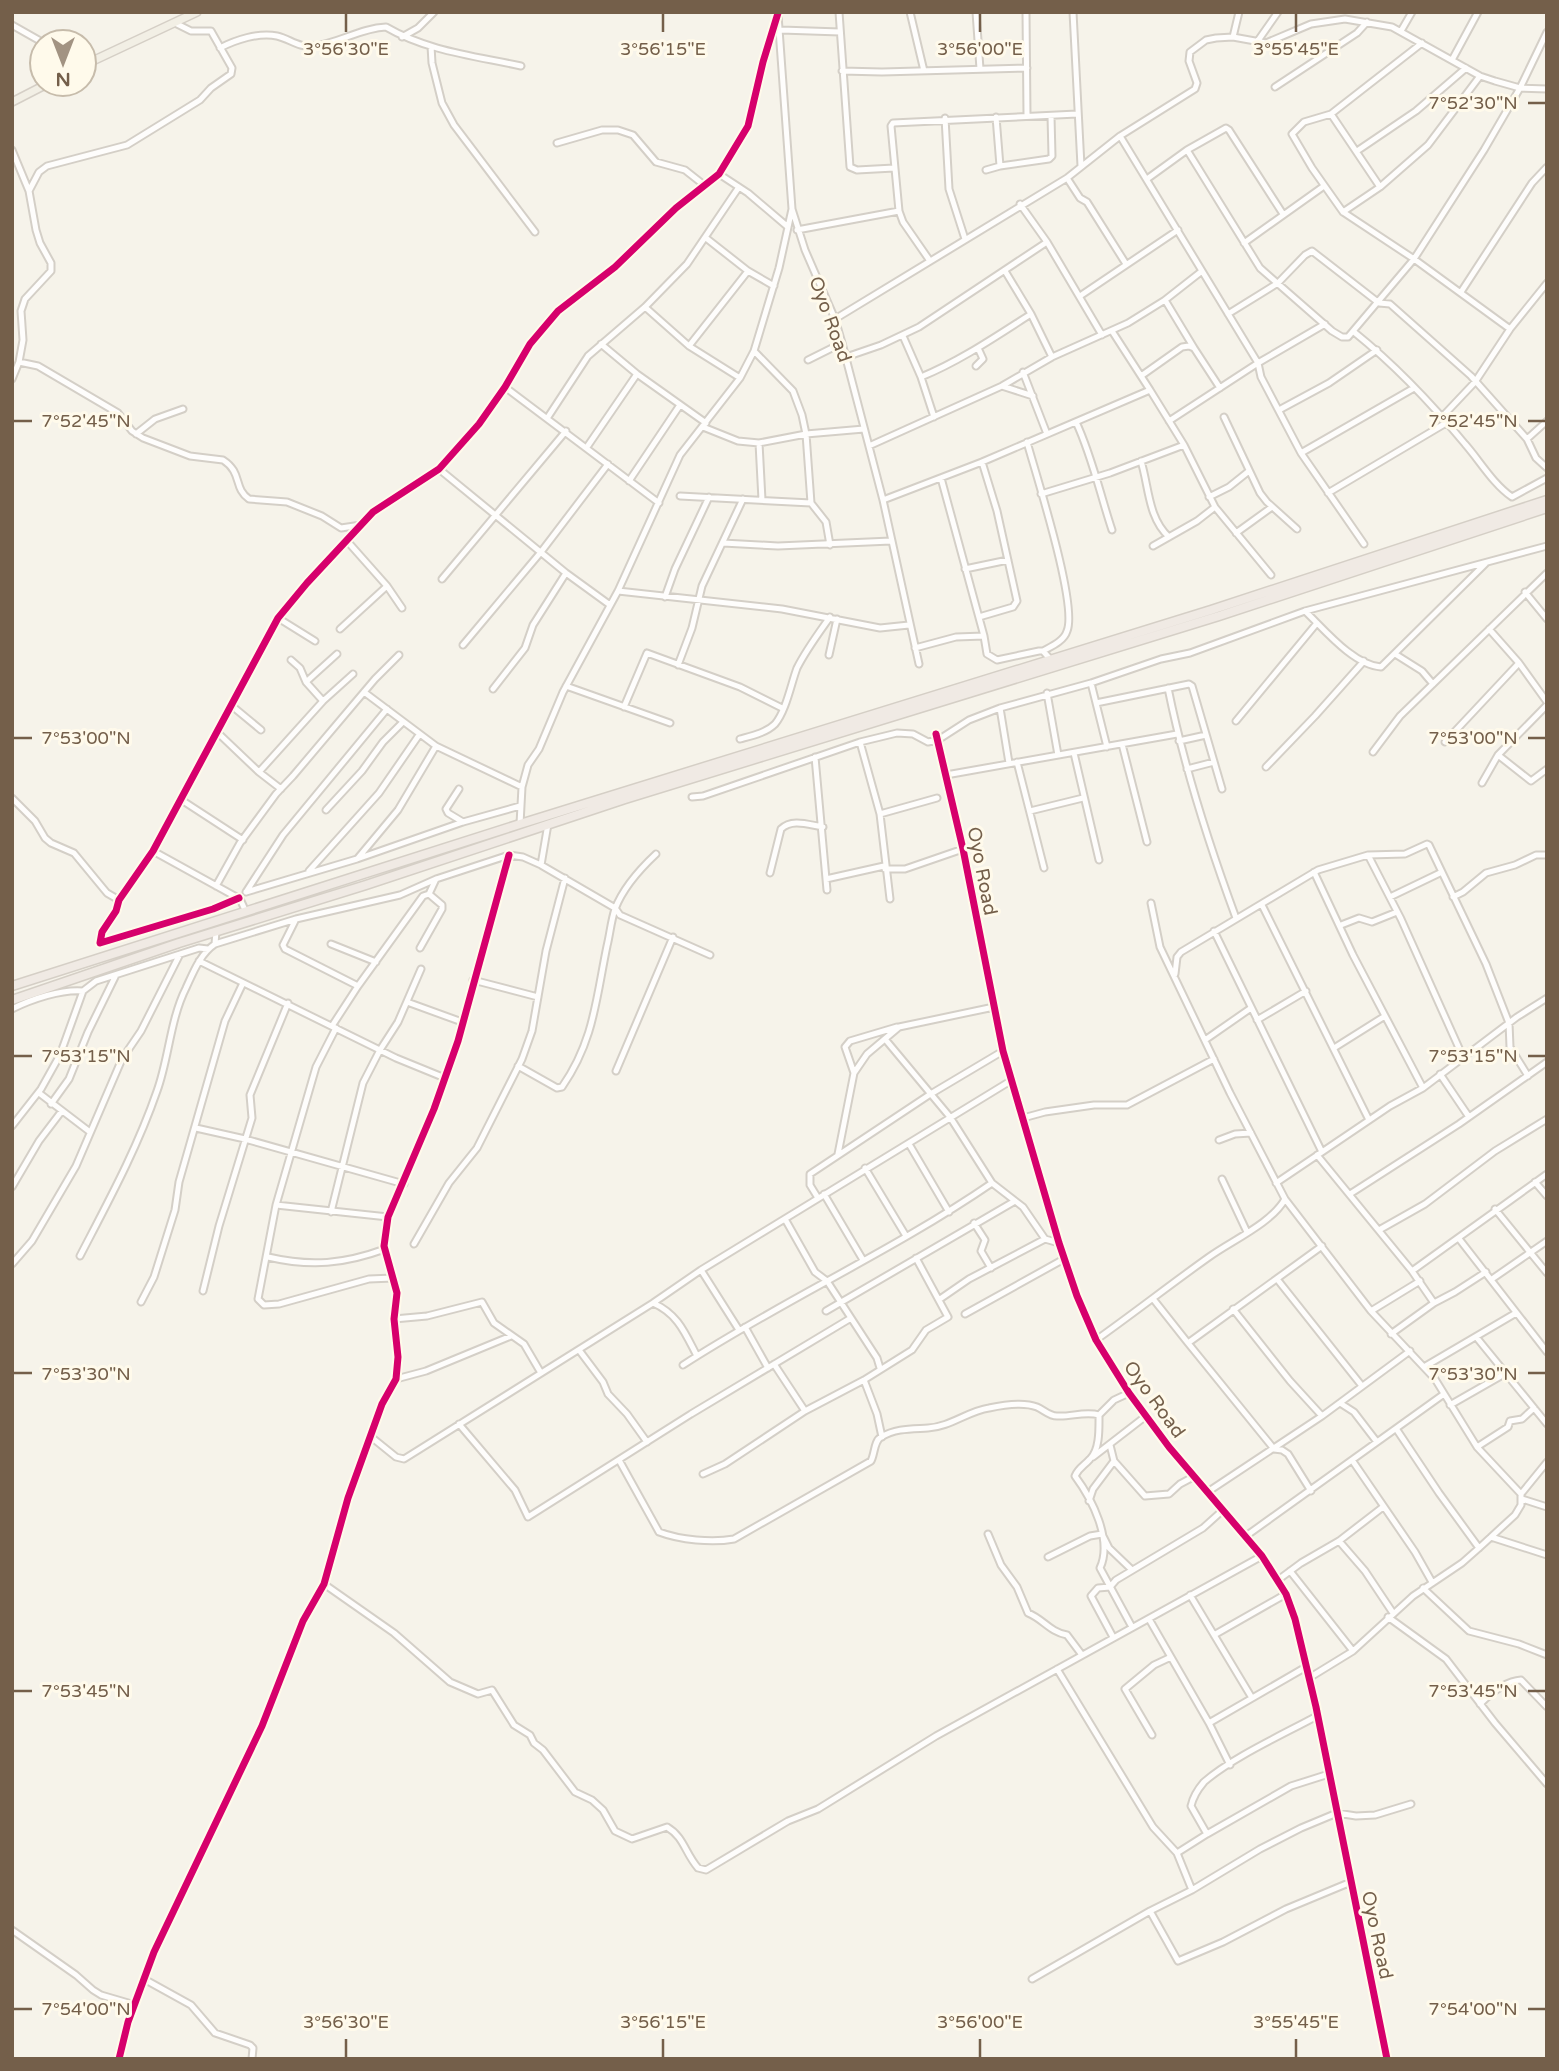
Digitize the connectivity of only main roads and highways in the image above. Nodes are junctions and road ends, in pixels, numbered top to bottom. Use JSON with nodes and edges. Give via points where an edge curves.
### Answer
{"nodes":[{"id":1,"x":197,"y":12,"type":"edge"},
{"id":2,"x":98,"y":59,"type":"edge"},
{"id":3,"x":28,"y":94,"type":"edge"},
{"id":4,"x":12,"y":102,"type":"edge"},
{"id":5,"x":1547,"y":500,"type":"edge"},
{"id":6,"x":1547,"y":508,"type":"edge"},
{"id":7,"x":624,"y":796,"type":"junction"},
{"id":8,"x":12,"y":986,"type":"edge"},
{"id":9,"x":12,"y":1000,"type":"edge"}],
"edges":[{"from":1,"to":2,"type":"main road"},
{"from":3,"to":4,"type":"main road"},
{"from":5,"to":7,"type":"highway"},
{"from":6,"to":7,"type":"highway","via":[[1194,624]]},
{"from":7,"to":8,"type":"highway","via":[[520,824]]},
{"from":7,"to":9,"type":"highway"}]}
